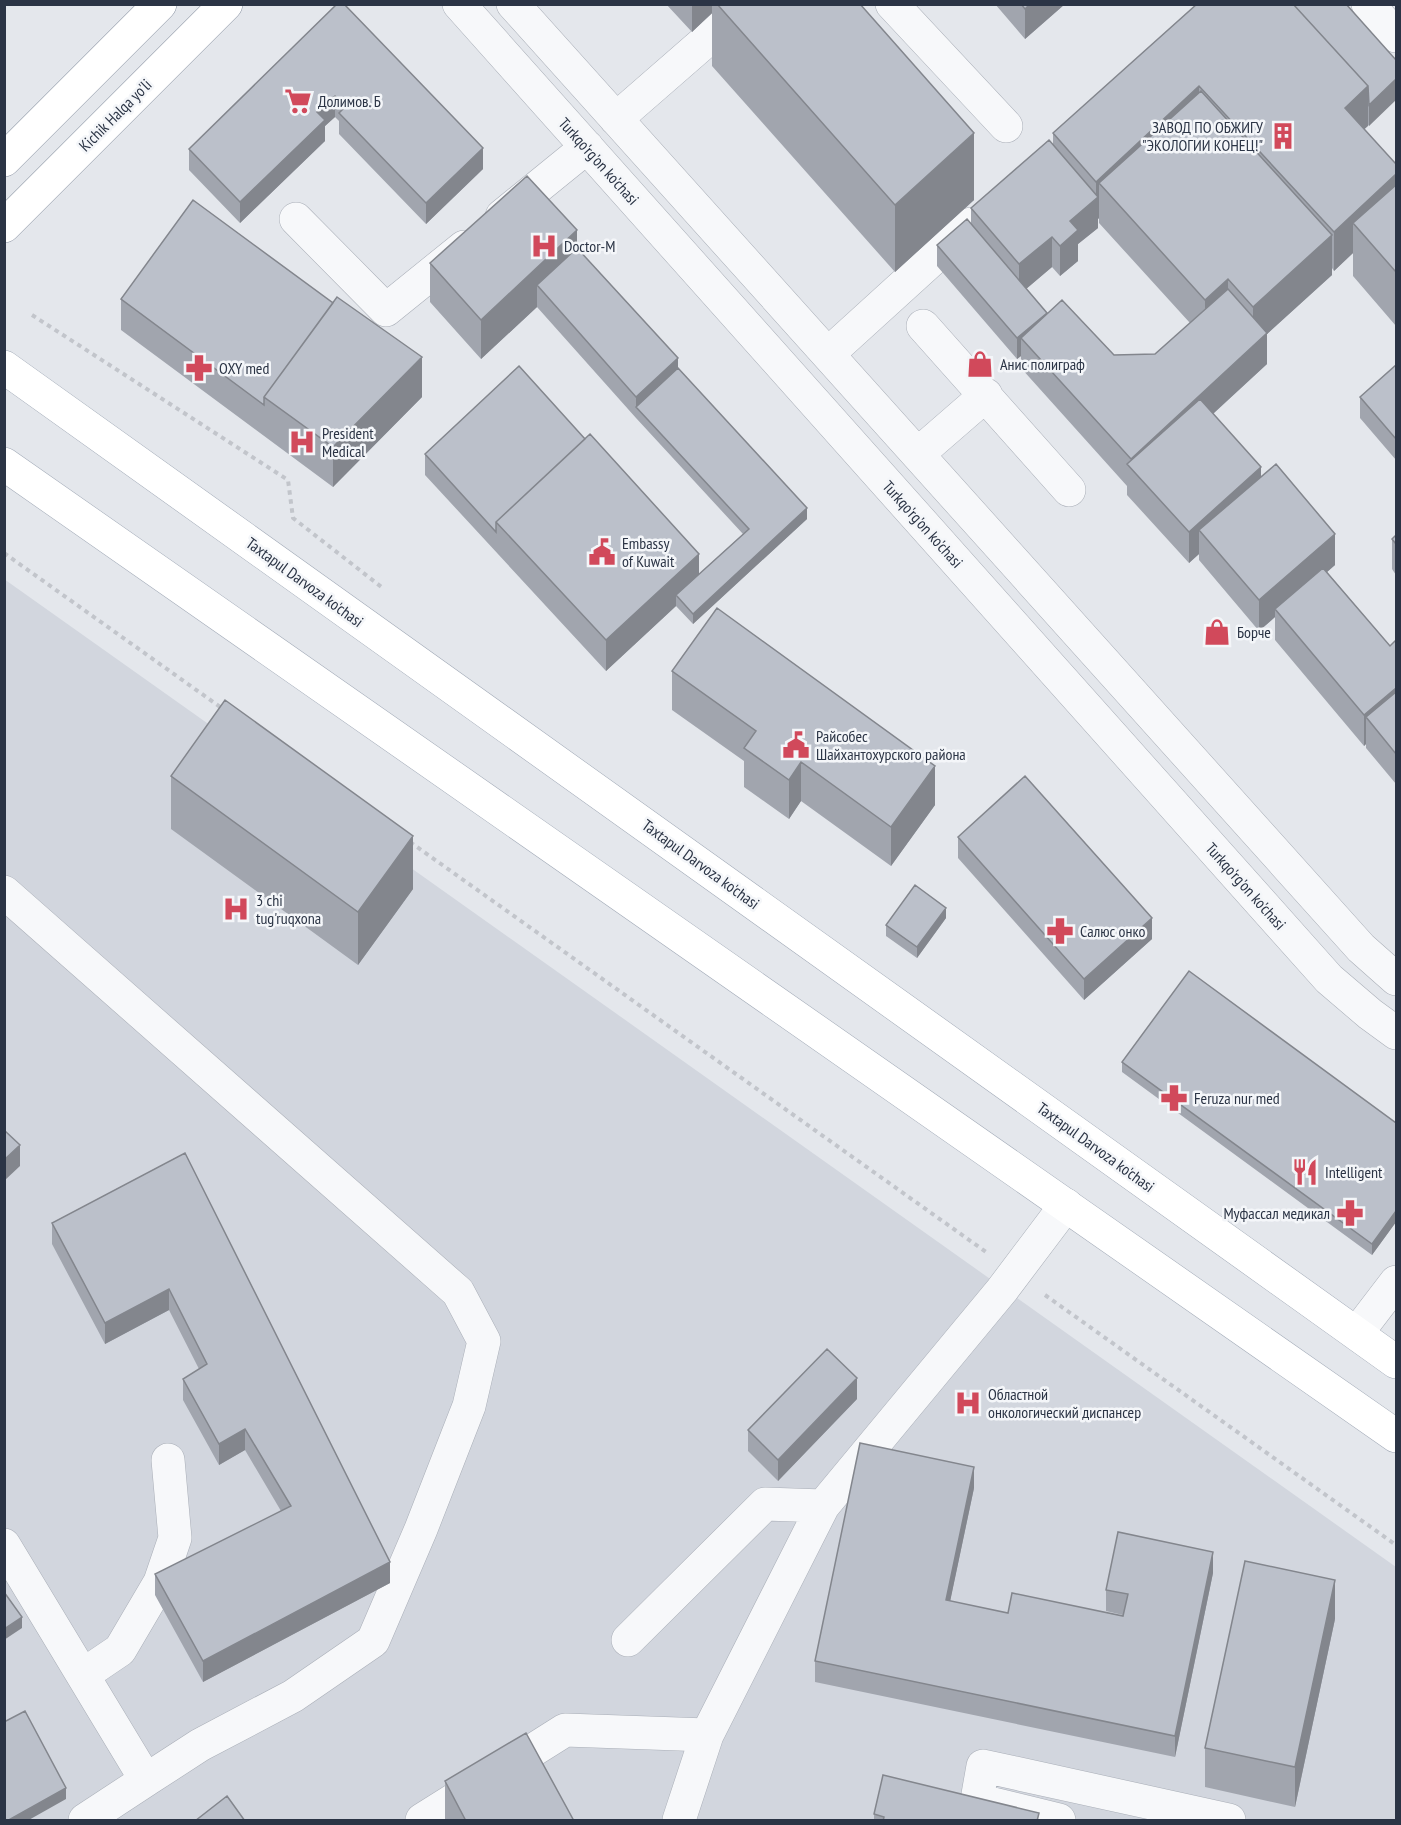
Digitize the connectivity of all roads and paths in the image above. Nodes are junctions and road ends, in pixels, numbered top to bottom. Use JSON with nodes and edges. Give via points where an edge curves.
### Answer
{"nodes":[{"id":1,"x":160,"y":4,"type":"edge"},
{"id":2,"x":226,"y":4,"type":"edge"},
{"id":3,"x":459,"y":4,"type":"edge"},
{"id":4,"x":513,"y":4,"type":"edge"},
{"id":5,"x":748,"y":4,"type":"edge"},
{"id":6,"x":892,"y":4,"type":"edge"},
{"id":7,"x":1368,"y":4,"type":"edge"},
{"id":8,"x":1396,"y":36,"type":"edge"},
{"id":9,"x":616,"y":119,"type":"junction"},
{"id":10,"x":1006,"y":126,"type":"dead end"},
{"id":11,"x":586,"y":147,"type":"junction"},
{"id":12,"x":4,"y":160,"type":"edge"},
{"id":13,"x":998,"y":200,"type":"edge"},
{"id":14,"x":296,"y":219,"type":"dead end"},
{"id":15,"x":4,"y":226,"type":"edge"},
{"id":16,"x":924,"y":326,"type":"dead end"},
{"id":17,"x":828,"y":354,"type":"junction"},
{"id":18,"x":4,"y":367,"type":"edge"},
{"id":19,"x":986,"y":395,"type":"junction"},
{"id":20,"x":918,"y":454,"type":"junction"},
{"id":21,"x":4,"y":464,"type":"edge"},
{"id":22,"x":1069,"y":490,"type":"dead end"},
{"id":23,"x":4,"y":553,"type":"edge"},
{"id":24,"x":228,"y":712,"type":"edge"},
{"id":25,"x":403,"y":837,"type":"edge"},
{"id":26,"x":4,"y":892,"type":"edge"},
{"id":27,"x":1396,"y":979,"type":"edge"},
{"id":28,"x":1396,"y":1033,"type":"edge"},
{"id":29,"x":1066,"y":1205,"type":"junction"},
{"id":30,"x":1016,"y":1273,"type":"junction"},
{"id":31,"x":1396,"y":1282,"type":"edge"},
{"id":32,"x":1357,"y":1333,"type":"junction"},
{"id":33,"x":1396,"y":1362,"type":"edge"},
{"id":34,"x":1396,"y":1436,"type":"edge"},
{"id":35,"x":168,"y":1460,"type":"dead end"},
{"id":36,"x":823,"y":1506,"type":"junction"},
{"id":37,"x":4,"y":1545,"type":"edge"},
{"id":38,"x":1396,"y":1545,"type":"edge"},
{"id":39,"x":628,"y":1640,"type":"dead end"},
{"id":40,"x":83,"y":1675,"type":"junction"},
{"id":41,"x":707,"y":1735,"type":"junction"},
{"id":42,"x":146,"y":1780,"type":"junction"},
{"id":43,"x":85,"y":1821,"type":"edge"},
{"id":44,"x":422,"y":1821,"type":"edge"},
{"id":45,"x":680,"y":1821,"type":"edge"},
{"id":46,"x":1059,"y":1821,"type":"edge"},
{"id":47,"x":1229,"y":1821,"type":"edge"}],
"edges":[{"from":1,"to":12,"type":"main road"},
{"from":2,"to":15,"type":"main road","name":"Kichik Halqa yo'li"},
{"from":3,"to":11,"type":"street","name":"Turkqo'rg'on ko'chasi"},
{"from":4,"to":9,"type":"street"},
{"from":5,"to":9,"type":"street"},
{"from":6,"to":10,"type":"street"},
{"from":7,"to":8,"type":"street"},
{"from":9,"to":17,"type":"street"},
{"from":11,"to":14,"type":"street","via":[[386,310]]},
{"from":11,"to":28,"type":"street","name":"Turkqo'rg'on ko'chasi","via":[[1329,979]]},
{"from":13,"to":17,"type":"street"},
{"from":16,"to":19,"type":"street"},
{"from":17,"to":20,"type":"street"},
{"from":18,"to":32,"type":"main road","name":"Taxtapul Darvoza ko'chasi"},
{"from":19,"to":20,"type":"street"},
{"from":19,"to":22,"type":"street"},
{"from":20,"to":27,"type":"street","via":[[1361,948]]},
{"from":21,"to":29,"type":"main road"},
{"from":23,"to":24,"type":"path"},
{"from":25,"to":30,"type":"path"},
{"from":26,"to":42,"type":"street","via":[[458,1292],[484,1341],[469,1406],[422,1529],[373,1641],[293,1696],[200,1745]]},
{"from":29,"to":30,"type":"street"},
{"from":29,"to":34,"type":"main road"},
{"from":30,"to":36,"type":"street"},
{"from":30,"to":38,"type":"path"},
{"from":31,"to":32,"type":"street"},
{"from":32,"to":33,"type":"main road","name":"Taxtapul Darvoza ko'chasi"},
{"from":35,"to":40,"type":"street","via":[[175,1538],[160,1582],[120,1650]]},
{"from":36,"to":39,"type":"street","via":[[765,1504]]},
{"from":36,"to":41,"type":"street"},
{"from":37,"to":40,"type":"street"},
{"from":40,"to":42,"type":"street"},
{"from":41,"to":44,"type":"street","via":[[565,1730]]},
{"from":41,"to":45,"type":"street"},
{"from":42,"to":43,"type":"street"},
{"from":46,"to":47,"type":"street","via":[[977,1800],[983,1766]]}]}
